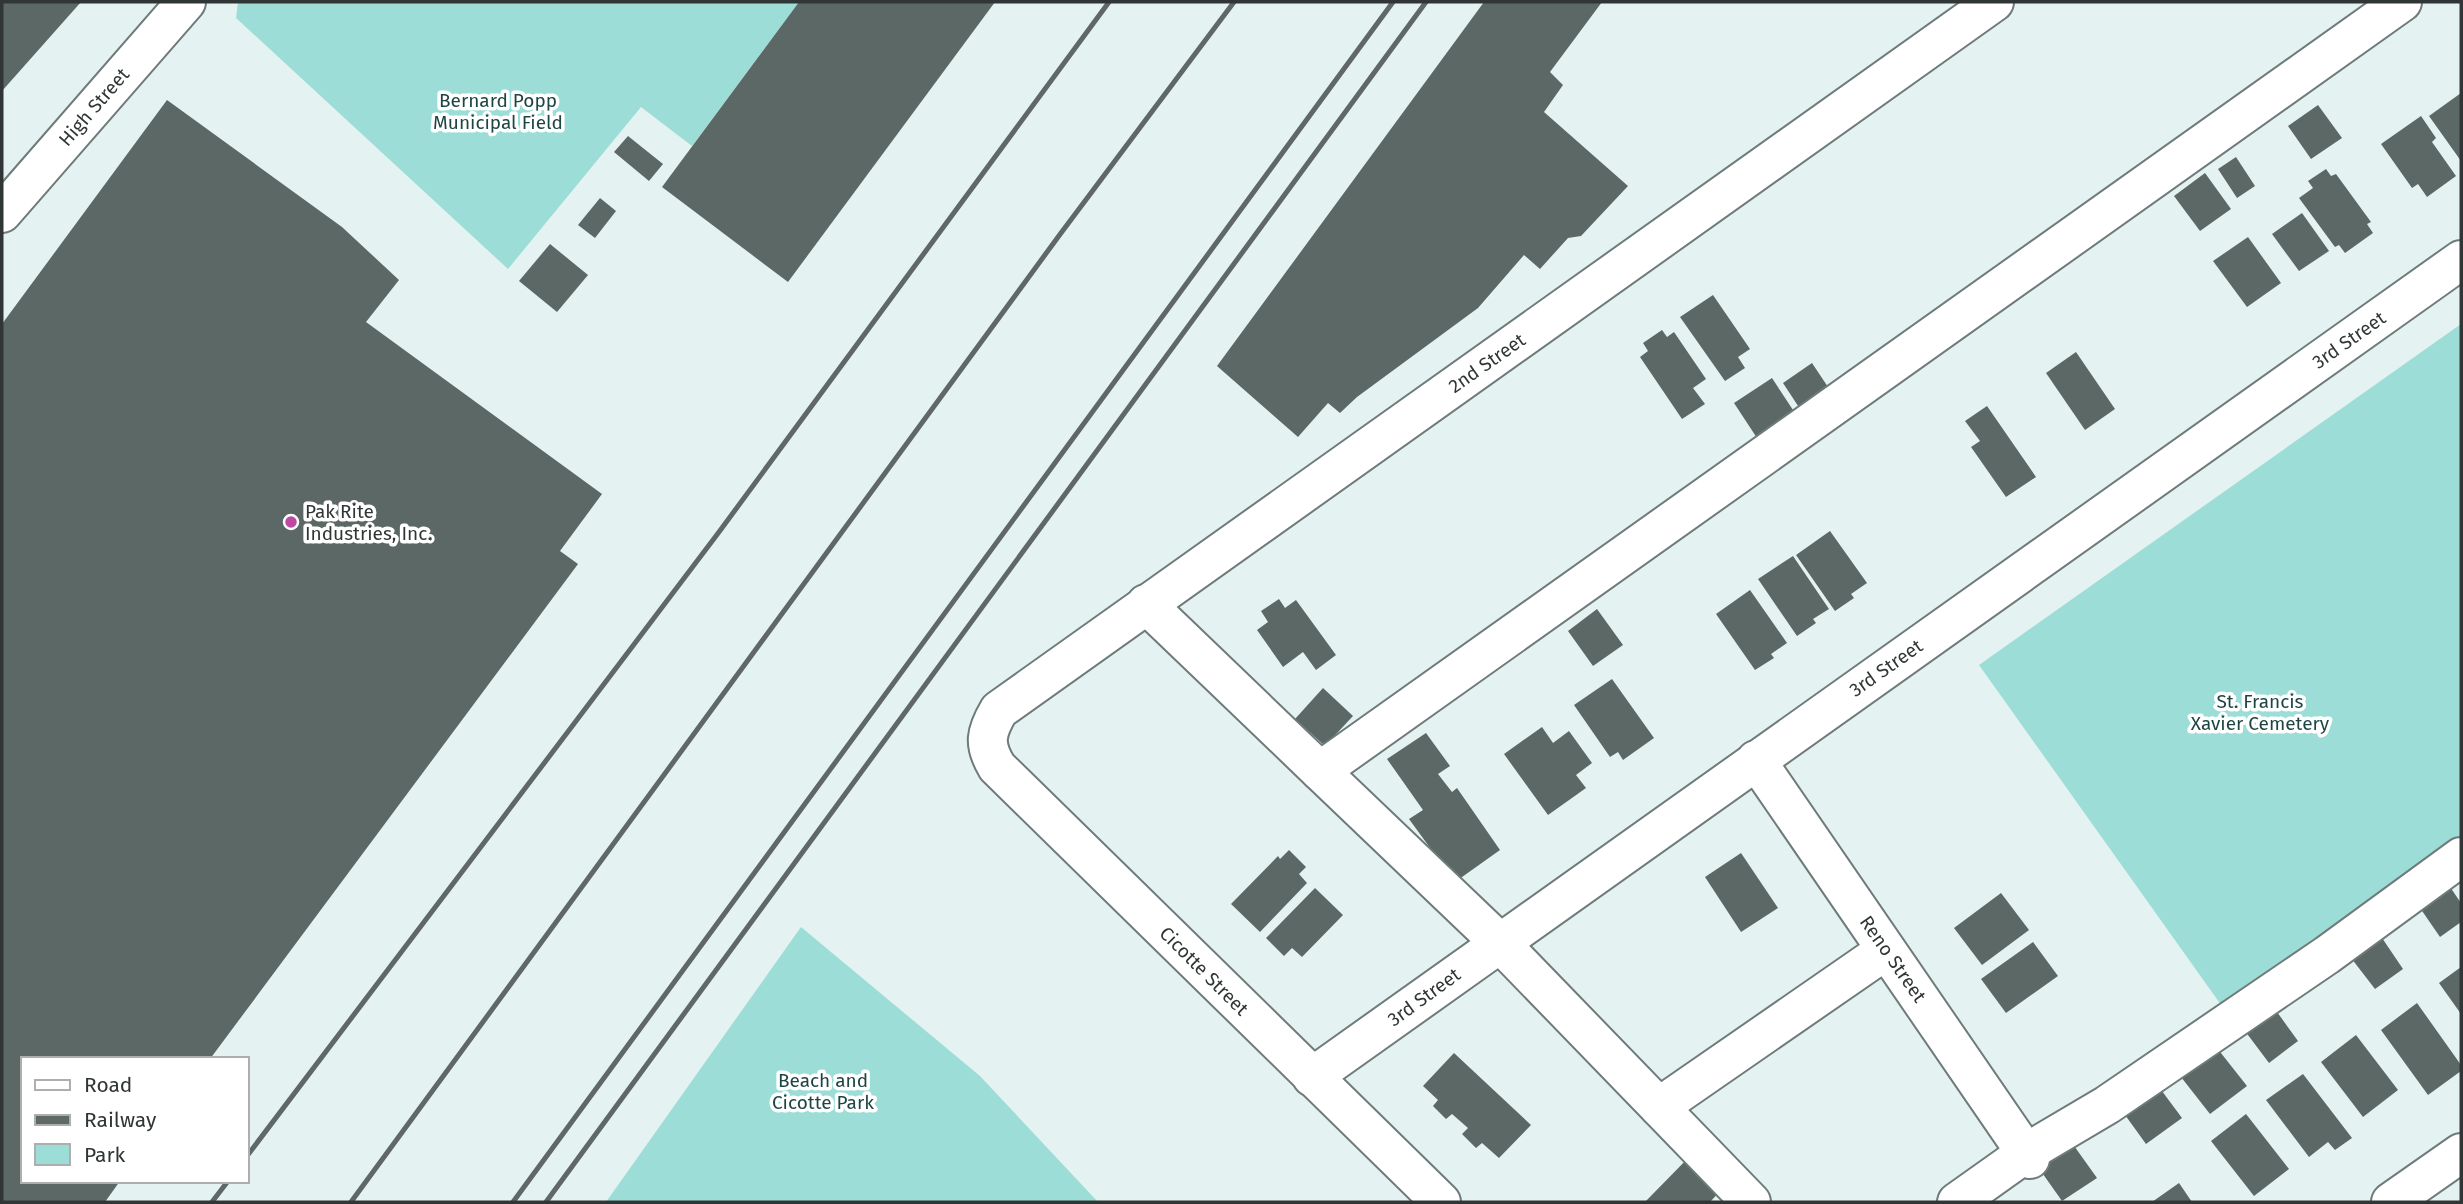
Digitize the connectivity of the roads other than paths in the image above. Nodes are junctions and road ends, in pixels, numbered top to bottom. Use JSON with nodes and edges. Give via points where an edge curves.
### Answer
{"nodes":[{"id":1,"x":186,"y":2,"type":"edge"},
{"id":2,"x":1994,"y":2,"type":"edge"},
{"id":3,"x":2402,"y":2,"type":"edge"},
{"id":4,"x":2,"y":213,"type":"edge"},
{"id":5,"x":2461,"y":260,"type":"edge"},
{"id":6,"x":1146,"y":604,"type":"junction"},
{"id":7,"x":987,"y":730,"type":"joint"},
{"id":8,"x":1756,"y":760,"type":"junction"},
{"id":9,"x":1320,"y":771,"type":"junction"},
{"id":10,"x":2461,"y":857,"type":"edge"},
{"id":11,"x":1500,"y":943,"type":"junction"},
{"id":12,"x":1886,"y":950,"type":"junction"},
{"id":13,"x":1312,"y":1077,"type":"junction"},
{"id":14,"x":1659,"y":1107,"type":"junction"},
{"id":15,"x":2461,"y":1153,"type":"edge"},
{"id":16,"x":2028,"y":1156,"type":"junction"},
{"id":17,"x":1441,"y":1202,"type":"edge"},
{"id":18,"x":1751,"y":1202,"type":"edge"},
{"id":19,"x":1956,"y":1202,"type":"edge"},
{"id":20,"x":2392,"y":1202,"type":"edge"}],
"edges":[{"from":1,"to":4,"type":"street","name":"High Street"},
{"from":2,"to":6,"type":"street","name":"2nd Street"},
{"from":3,"to":9,"type":"street"},
{"from":5,"to":8,"type":"street","name":"3rd Street"},
{"from":6,"to":7,"type":"street","name":"2nd Street","via":[[999,710]]},
{"from":6,"to":9,"type":"street"},
{"from":7,"to":13,"type":"street","name":"Cicotte Street","via":[[988,754],[997,767]]},
{"from":8,"to":11,"type":"street","name":"3rd Street"},
{"from":8,"to":12,"type":"street","name":"Reno Street"},
{"from":9,"to":11,"type":"street"},
{"from":10,"to":16,"type":"street","via":[[2327,955]]},
{"from":11,"to":13,"type":"street","name":"3rd Street"},
{"from":11,"to":14,"type":"street"},
{"from":12,"to":14,"type":"street"},
{"from":12,"to":16,"type":"street","name":"Reno Street"},
{"from":13,"to":17,"type":"street","name":"Cicotte Street"},
{"from":14,"to":18,"type":"street"},
{"from":15,"to":20,"type":"street"},
{"from":16,"to":19,"type":"street"}]}
